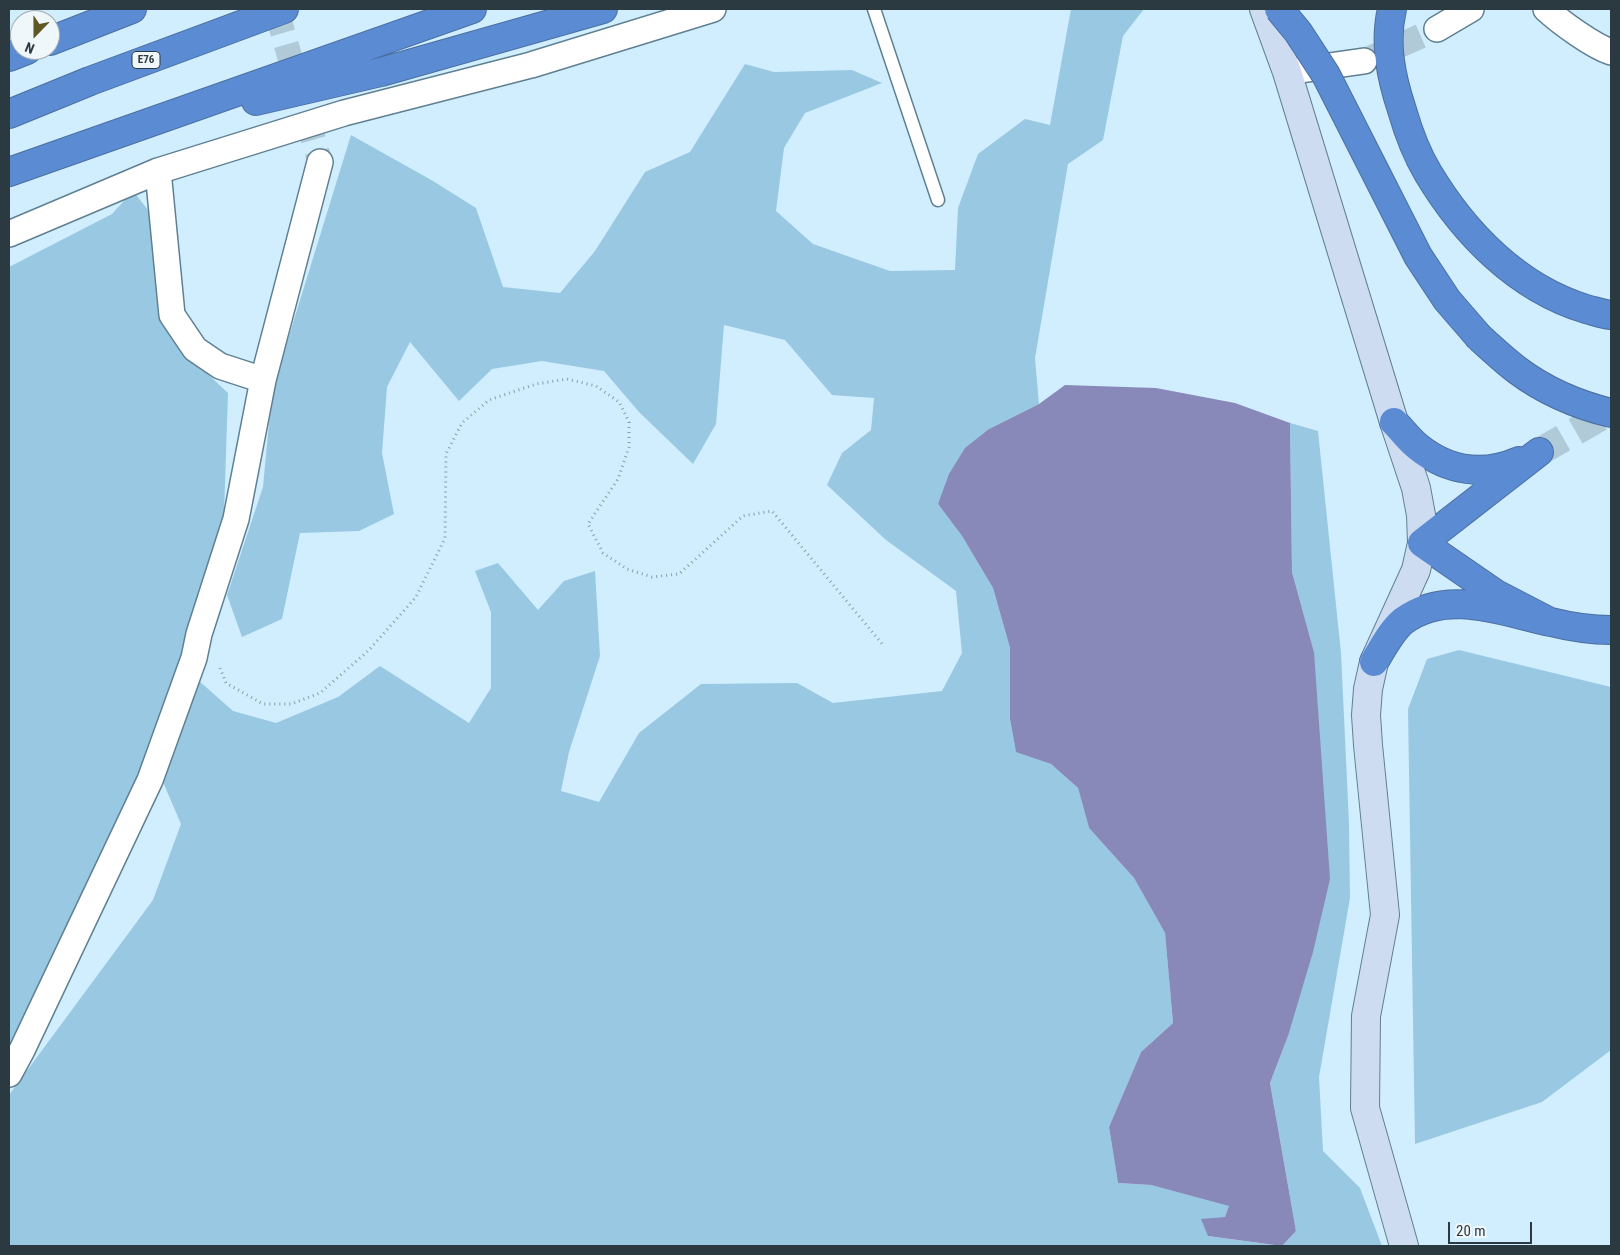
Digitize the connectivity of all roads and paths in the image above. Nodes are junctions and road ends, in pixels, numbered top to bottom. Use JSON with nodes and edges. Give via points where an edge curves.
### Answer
{"nodes":[{"id":1,"x":132,"y":9,"type":"edge"},
{"id":2,"x":284,"y":9,"type":"edge"},
{"id":3,"x":472,"y":9,"type":"edge"},
{"id":4,"x":603,"y":9,"type":"edge"},
{"id":5,"x":713,"y":9,"type":"edge"},
{"id":6,"x":874,"y":9,"type":"edge"},
{"id":7,"x":1264,"y":9,"type":"edge"},
{"id":8,"x":1279,"y":9,"type":"edge"},
{"id":9,"x":1392,"y":9,"type":"edge"},
{"id":10,"x":1471,"y":9,"type":"edge"},
{"id":11,"x":1546,"y":9,"type":"edge"},
{"id":12,"x":1437,"y":29,"type":"tunnel mouth"},
{"id":13,"x":60,"y":37,"type":"edge"},
{"id":14,"x":1611,"y":52,"type":"edge"},
{"id":15,"x":1364,"y":61,"type":"tunnel mouth"},
{"id":16,"x":1288,"y":72,"type":"junction"},
{"id":17,"x":9,"y":114,"type":"edge"},
{"id":18,"x":129,"y":130,"type":"junction"},
{"id":19,"x":320,"y":162,"type":"tunnel mouth"},
{"id":20,"x":158,"y":171,"type":"junction"},
{"id":21,"x":9,"y":172,"type":"edge"},
{"id":22,"x":938,"y":200,"type":"dead end"},
{"id":23,"x":9,"y":234,"type":"edge"},
{"id":24,"x":1611,"y":315,"type":"edge"},
{"id":25,"x":263,"y":380,"type":"junction"},
{"id":26,"x":1611,"y":413,"type":"edge"},
{"id":27,"x":1394,"y":422,"type":"junction"},
{"id":28,"x":1422,"y":544,"type":"junction"},
{"id":29,"x":1550,"y":622,"type":"junction"},
{"id":30,"x":1611,"y":630,"type":"edge"},
{"id":31,"x":199,"y":634,"type":"junction"},
{"id":32,"x":883,"y":645,"type":"dead end"},
{"id":33,"x":1374,"y":662,"type":"junction"},
{"id":34,"x":9,"y":1074,"type":"edge"},
{"id":35,"x":1404,"y":1246,"type":"edge"}],
"edges":[{"from":1,"to":13,"type":"highway"},
{"from":2,"to":17,"type":"highway","number":"E76"},
{"from":3,"to":18,"type":"highway"},
{"from":4,"to":18,"type":"highway","via":[[381,72]]},
{"from":5,"to":20,"type":"street","via":[[531,65],[344,113]]},
{"from":6,"to":22,"type":"lane"},
{"from":7,"to":16,"type":"street"},
{"from":8,"to":26,"type":"highway","bridge":true,"via":[[1326,76],[1418,256],[1447,300],[1479,337],[1518,370],[1554,393]]},
{"from":9,"to":24,"type":"highway","via":[[1388,25],[1389,58],[1396,94],[1427,172],[1453,210],[1497,258],[1540,290],[1572,304]]},
{"from":10,"to":12,"type":"street"},
{"from":11,"to":14,"type":"street"},
{"from":15,"to":16,"type":"street"},
{"from":16,"to":27,"type":"street"},
{"from":18,"to":21,"type":"highway"},
{"from":19,"to":25,"type":"street"},
{"from":20,"to":23,"type":"street"},
{"from":20,"to":25,"type":"street","via":[[172,315],[195,349],[220,366]]},
{"from":25,"to":31,"type":"street","via":[[236,519]]},
{"from":27,"to":28,"type":"street","via":[[1416,488]]},
{"from":27,"to":28,"type":"highway","via":[[1418,447],[1440,461],[1462,469],[1484,471],[1508,466],[1539,452]]},
{"from":28,"to":29,"type":"highway","via":[[1496,594]]},
{"from":28,"to":33,"type":"street","via":[[1412,579]]},
{"from":29,"to":30,"type":"highway","via":[[1591,630]]},
{"from":29,"to":33,"type":"highway","via":[[1485,606],[1438,605],[1418,611],[1401,622]]},
{"from":31,"to":32,"type":"path","via":[[212,646],[226,683],[263,704],[291,704],[320,693],[368,651],[416,597],[445,538],[446,454],[462,423],[489,400],[536,384],[567,379],[596,386],[619,402],[629,422],[629,447],[618,479],[588,524],[603,553],[627,569],[652,577],[679,574],[743,516],[772,510]]},
{"from":31,"to":34,"type":"street","via":[[194,658],[150,780]]},
{"from":33,"to":35,"type":"street","via":[[1368,689],[1367,725],[1385,915],[1366,1016],[1365,1108]]}]}
